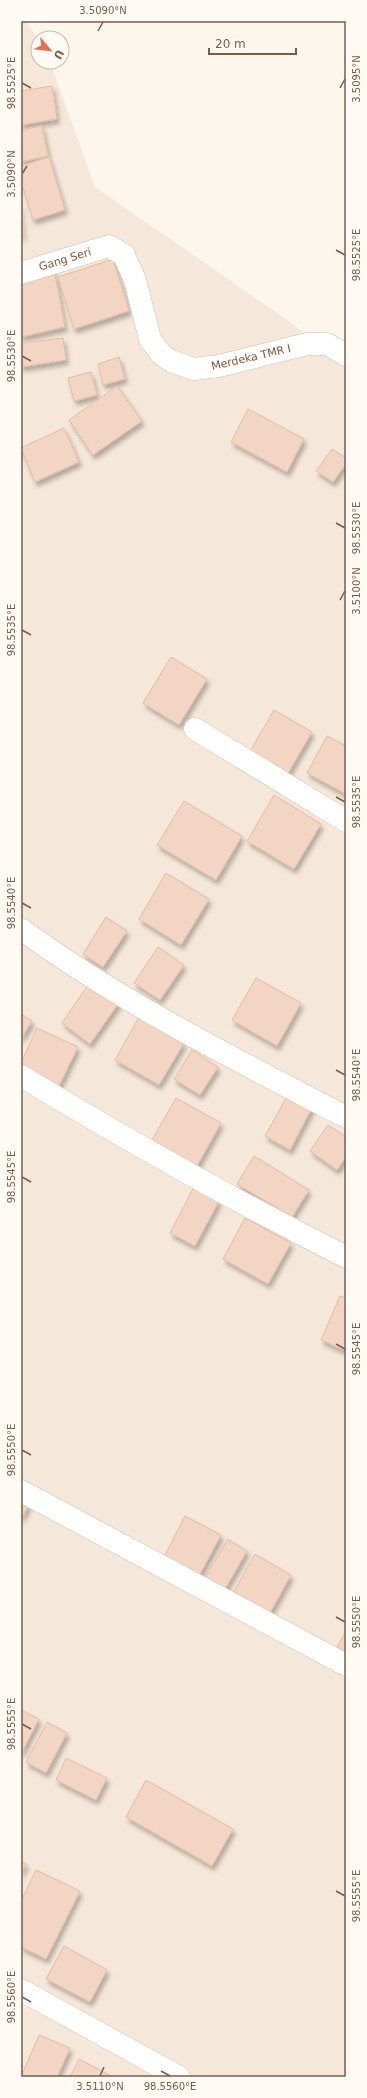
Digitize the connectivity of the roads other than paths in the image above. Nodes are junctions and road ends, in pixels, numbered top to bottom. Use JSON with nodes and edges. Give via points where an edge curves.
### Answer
{"nodes":[{"id":1,"x":109,"y":246,"type":"joint"},
{"id":2,"x":21,"y":272,"type":"edge"},
{"id":3,"x":346,"y":355,"type":"edge"},
{"id":4,"x":195,"y":729,"type":"dead end"},
{"id":5,"x":346,"y":821,"type":"edge"},
{"id":6,"x":21,"y":929,"type":"edge"},
{"id":7,"x":21,"y":1076,"type":"edge"},
{"id":8,"x":346,"y":1117,"type":"edge"},
{"id":9,"x":346,"y":1257,"type":"edge"},
{"id":10,"x":21,"y":1490,"type":"edge"},
{"id":11,"x":346,"y":1665,"type":"edge"},
{"id":12,"x":21,"y":1990,"type":"edge"},
{"id":13,"x":179,"y":2077,"type":"edge"}],
"edges":[{"from":1,"to":2,"type":"street","name":"Gang Seri"},
{"from":1,"to":3,"type":"street","name":"Merdeka TMR I","via":[[124,255],[135,280],[150,339],[161,354],[171,360],[194,369],[219,366],[307,344],[327,344]]},
{"from":4,"to":5,"type":"street"},
{"from":6,"to":8,"type":"street","via":[[53,953],[181,1030]]},
{"from":7,"to":9,"type":"street","via":[[90,1117]]},
{"from":10,"to":11,"type":"street"},
{"from":12,"to":13,"type":"street"}]}
